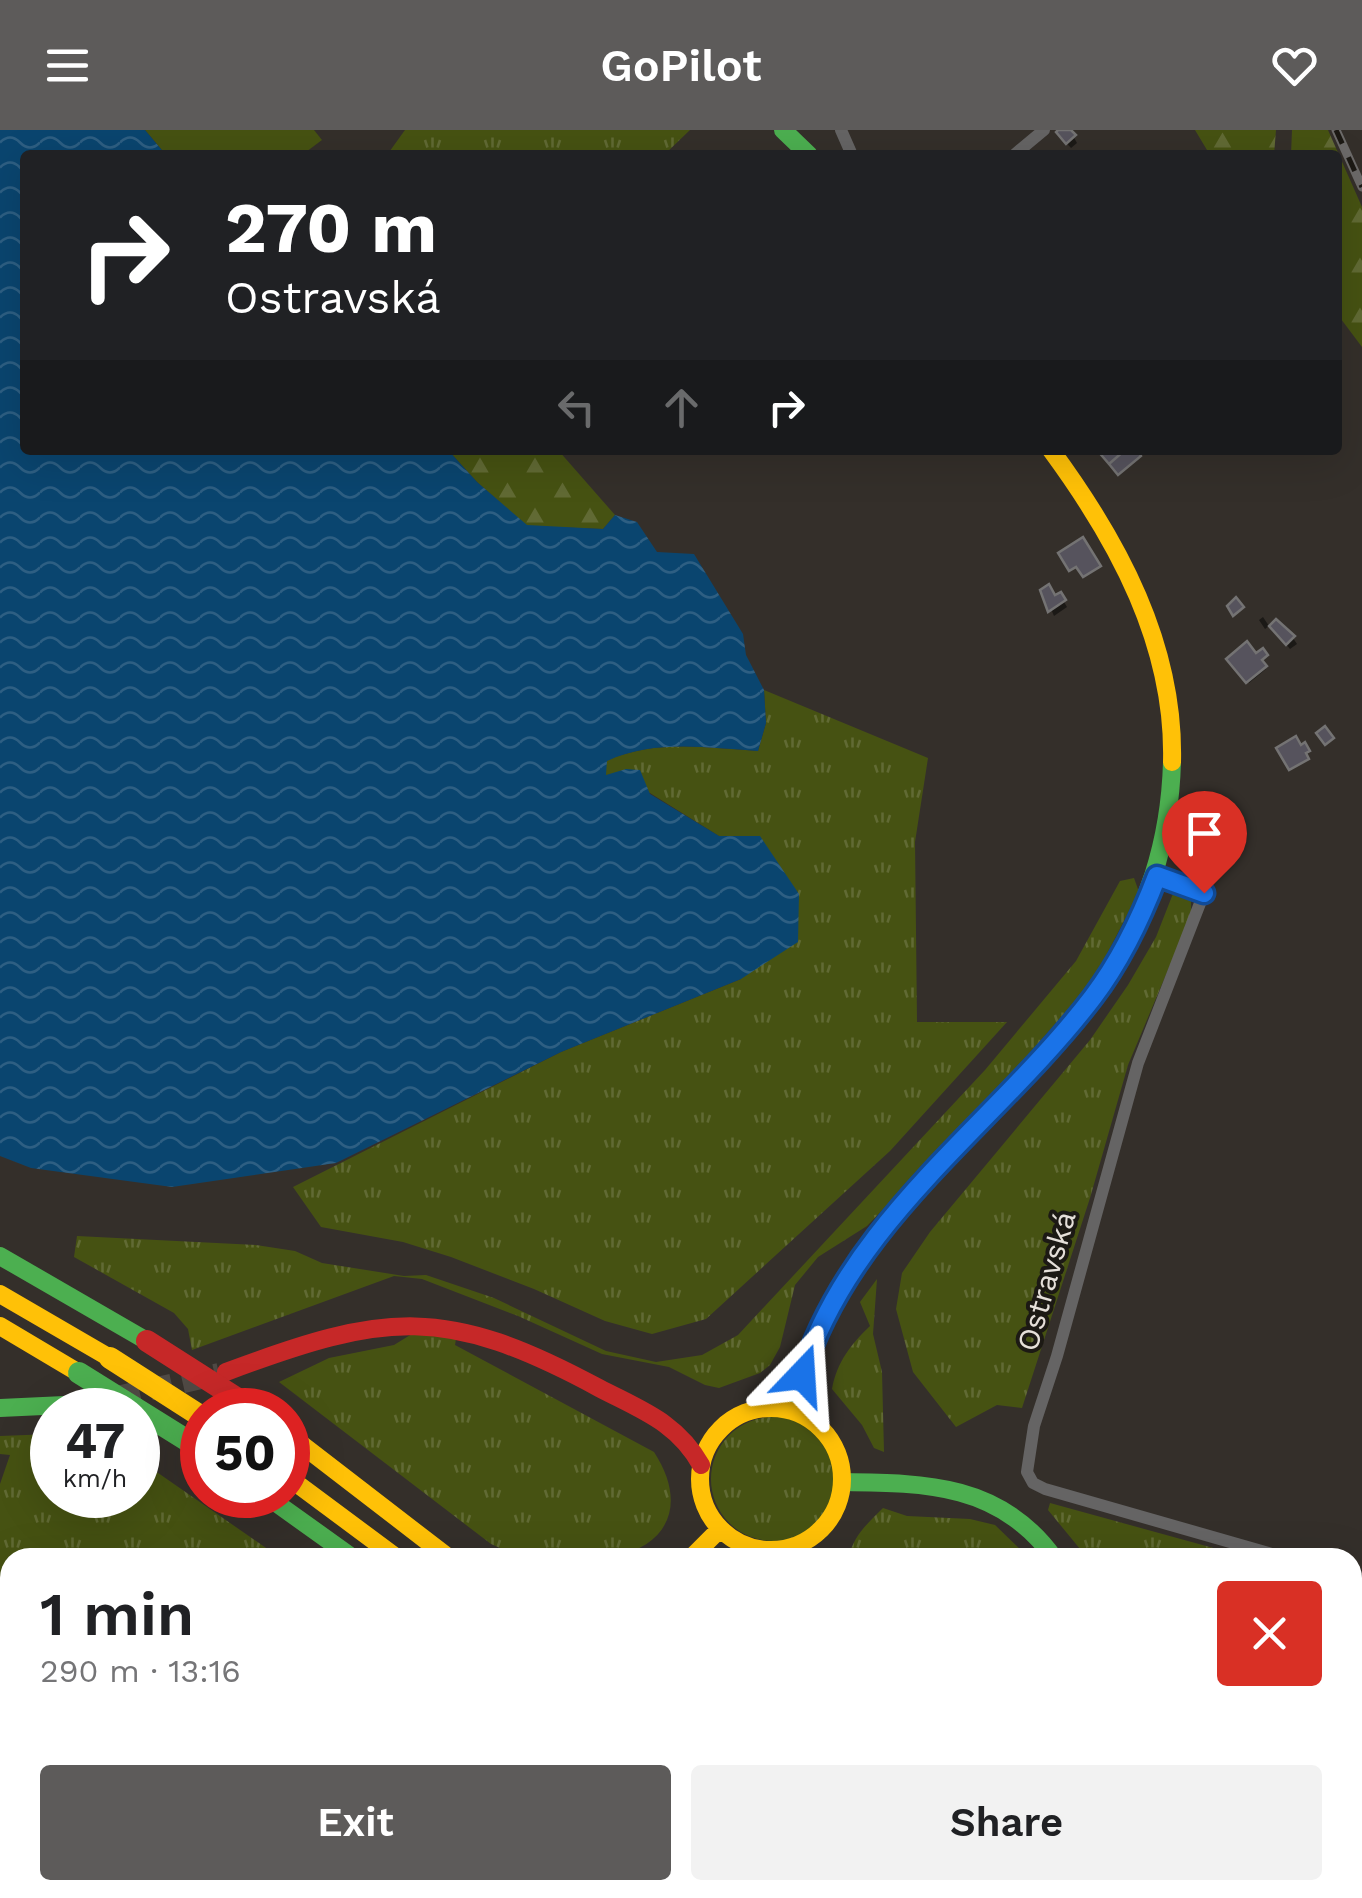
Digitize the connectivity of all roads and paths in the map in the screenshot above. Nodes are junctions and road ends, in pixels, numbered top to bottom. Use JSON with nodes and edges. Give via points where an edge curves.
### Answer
{"nodes":[{"id":1,"x":783,"y":130,"type":"edge"},
{"id":2,"x":1044,"y":130,"type":"edge"},
{"id":3,"x":804,"y":150,"type":"edge"},
{"id":4,"x":1020,"y":150,"type":"edge"},
{"id":5,"x":1054,"y":455,"type":"edge"},
{"id":6,"x":1157,"y":876,"type":"junction"},
{"id":7,"x":0,"y":1256,"type":"edge"},
{"id":8,"x":0,"y":1294,"type":"edge"},
{"id":9,"x":0,"y":1326,"type":"edge"},
{"id":10,"x":226,"y":1372,"type":"tunnel mouth"},
{"id":11,"x":219,"y":1388,"type":"edge"},
{"id":12,"x":180,"y":1403,"type":"edge"},
{"id":13,"x":30,"y":1407,"type":"edge"},
{"id":14,"x":0,"y":1408,"type":"edge"},
{"id":15,"x":791,"y":1410,"type":"junction"},
{"id":16,"x":180,"y":1436,"type":"edge"},
{"id":17,"x":310,"y":1451,"type":"edge"},
{"id":18,"x":701,"y":1465,"type":"junction"},
{"id":19,"x":842,"y":1482,"type":"junction"},
{"id":20,"x":310,"y":1493,"type":"edge"},
{"id":21,"x":297,"y":1518,"type":"edge"},
{"id":22,"x":720,"y":1529,"type":"junction"},
{"id":23,"x":340,"y":1548,"type":"edge"},
{"id":24,"x":383,"y":1548,"type":"edge"},
{"id":25,"x":436,"y":1548,"type":"edge"},
{"id":26,"x":700,"y":1548,"type":"edge"},
{"id":27,"x":754,"y":1548,"type":"edge"},
{"id":28,"x":804,"y":1548,"type":"edge"},
{"id":29,"x":1046,"y":1548,"type":"edge"},
{"id":30,"x":1251,"y":1548,"type":"edge"}],
"edges":[{"from":1,"to":3,"type":"main road"},
{"from":2,"to":4,"type":"street"},
{"from":5,"to":6,"type":"main road","via":[[1121,558],[1162,672],[1172,802]]},
{"from":6,"to":15,"type":"main road","via":[[1096,994],[852,1270],[812,1341]]},
{"from":6,"to":30,"type":"street","name":"Ostravská","via":[[1204,893],[1138,1063],[1026,1472],[1045,1489]]},
{"from":7,"to":11,"type":"main road","bridge":true},
{"from":8,"to":12,"type":"main road","bridge":true},
{"from":9,"to":16,"type":"main road","bridge":true},
{"from":10,"to":18,"type":"main road","via":[[357,1330],[421,1322],[462,1328],[565,1368],[686,1439]]},
{"from":13,"to":14,"type":"main road"},
{"from":15,"to":18,"type":"main road","via":[[752,1410],[728,1421]]},
{"from":15,"to":19,"type":"main road","via":[[826,1432]]},
{"from":17,"to":25,"type":"main road"},
{"from":18,"to":22,"type":"main road","via":[[704,1504]]},
{"from":19,"to":28,"type":"main road","via":[[830,1520]]},
{"from":19,"to":29,"type":"main road","via":[[937,1486],[1001,1506]]},
{"from":20,"to":24,"type":"main road"},
{"from":21,"to":23,"type":"main road"},
{"from":22,"to":26,"type":"main road"},
{"from":22,"to":27,"type":"main road"}]}
